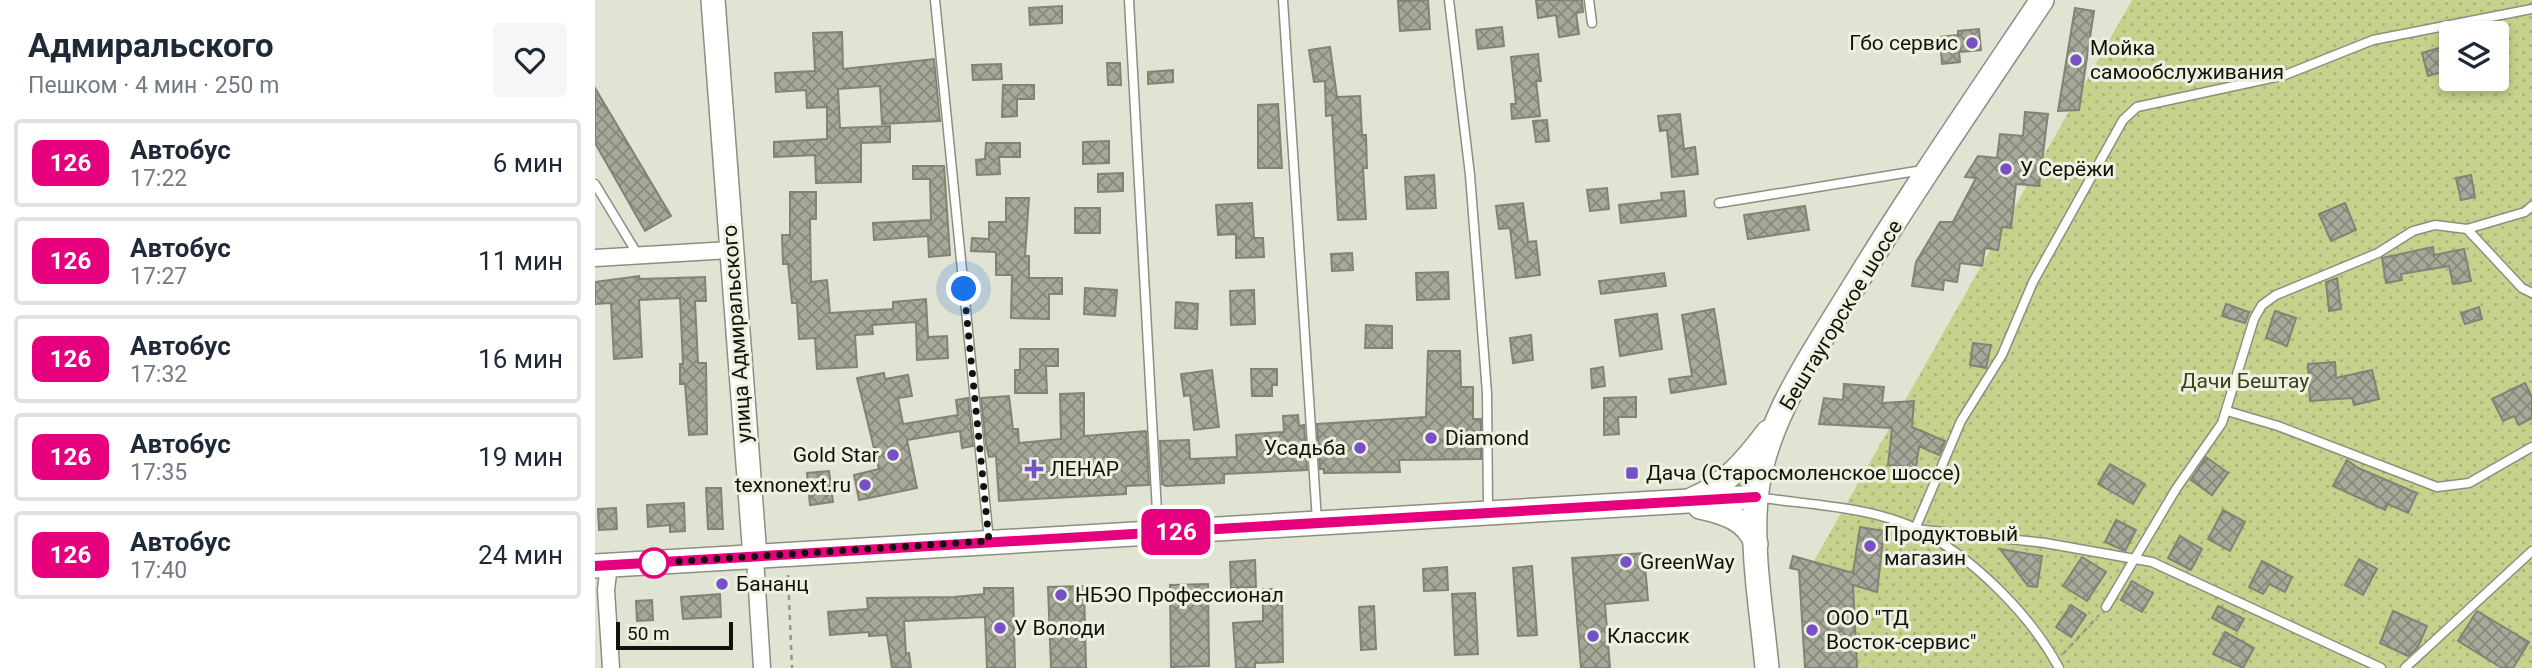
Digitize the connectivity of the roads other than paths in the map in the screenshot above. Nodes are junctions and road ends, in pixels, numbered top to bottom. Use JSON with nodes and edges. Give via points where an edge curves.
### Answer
{"nodes":[{"id":1,"x":713,"y":0,"type":"edge"},
{"id":2,"x":935,"y":0,"type":"edge"},
{"id":3,"x":1129,"y":0,"type":"edge"},
{"id":4,"x":1283,"y":0,"type":"edge"},
{"id":5,"x":1449,"y":0,"type":"edge"},
{"id":6,"x":1589,"y":0,"type":"edge"},
{"id":7,"x":2042,"y":0,"type":"edge"},
{"id":8,"x":2532,"y":9,"type":"edge"},
{"id":9,"x":1592,"y":23,"type":"dead end"},
{"id":10,"x":1930,"y":168,"type":"junction"},
{"id":11,"x":595,"y":184,"type":"edge"},
{"id":12,"x":1719,"y":203,"type":"dead end"},
{"id":13,"x":2532,"y":206,"type":"edge"},
{"id":14,"x":2467,"y":229,"type":"junction"},
{"id":15,"x":730,"y":250,"type":"junction"},
{"id":16,"x":638,"y":256,"type":"junction"},
{"id":17,"x":595,"y":258,"type":"edge"},
{"id":18,"x":2532,"y":293,"type":"edge"},
{"id":19,"x":2227,"y":411,"type":"junction"},
{"id":20,"x":1783,"y":412,"type":"junction"},
{"id":21,"x":2532,"y":447,"type":"edge"},
{"id":22,"x":1756,"y":497,"type":"junction"},
{"id":23,"x":1683,"y":503,"type":"junction"},
{"id":24,"x":1488,"y":515,"type":"junction"},
{"id":25,"x":1318,"y":525,"type":"junction"},
{"id":26,"x":1915,"y":528,"type":"junction"},
{"id":27,"x":1158,"y":533,"type":"junction"},
{"id":28,"x":989,"y":541,"type":"junction"},
{"id":29,"x":1756,"y":544,"type":"junction"},
{"id":30,"x":2532,"y":551,"type":"edge"},
{"id":31,"x":755,"y":557,"type":"junction"},
{"id":32,"x":2136,"y":559,"type":"junction"},
{"id":33,"x":602,"y":565,"type":"edge"},
{"id":34,"x":2106,"y":607,"type":"road end"},
{"id":35,"x":2058,"y":665,"type":"edge"},
{"id":36,"x":1765,"y":667,"type":"edge"},
{"id":37,"x":611,"y":668,"type":"edge"},
{"id":38,"x":762,"y":668,"type":"edge"},
{"id":39,"x":2381,"y":668,"type":"edge"},
{"id":40,"x":2405,"y":668,"type":"edge"}],
"edges":[{"from":1,"to":15,"type":"main road","name":"улица Адмиральского"},
{"from":2,"to":28,"type":"lane"},
{"from":3,"to":27,"type":"lane"},
{"from":4,"to":25,"type":"lane"},
{"from":5,"to":24,"type":"lane","via":[[1470,175],[1487,393]]},
{"from":6,"to":9,"type":"lane"},
{"from":7,"to":10,"type":"main road","name":"Бештаугорское шоссе"},
{"from":8,"to":26,"type":"lane","via":[[2373,40],[2285,75],[2137,107],[2123,120],[2033,282],[2002,355],[1961,421]]},
{"from":10,"to":12,"type":"lane"},
{"from":10,"to":20,"type":"main road","name":"Бештаугорское шоссе","via":[[1815,350]]},
{"from":11,"to":16,"type":"lane"},
{"from":13,"to":14,"type":"lane"},
{"from":14,"to":18,"type":"lane"},
{"from":14,"to":19,"type":"lane","via":[[2435,225],[2413,231],[2378,253],[2293,286],[2262,305]]},
{"from":15,"to":16,"type":"street"},
{"from":15,"to":31,"type":"main road","name":"улица Адмиральского"},
{"from":16,"to":17,"type":"street"},
{"from":19,"to":21,"type":"lane","via":[[2437,487],[2469,483]]},
{"from":19,"to":32,"type":"lane"},
{"from":20,"to":22,"type":"main road","name":"Бештаугорское шоссе"},
{"from":20,"to":23,"type":"main road","via":[[1750,457],[1722,483]]},
{"from":22,"to":23,"type":"main road"},
{"from":22,"to":26,"type":"lane","via":[[1876,515]]},
{"from":22,"to":29,"type":"main road","name":"Бештаугорское шоссе"},
{"from":23,"to":24,"type":"main road"},
{"from":23,"to":29,"type":"main road","via":[[1733,517],[1748,528]]},
{"from":24,"to":25,"type":"main road"},
{"from":25,"to":27,"type":"main road"},
{"from":26,"to":32,"type":"lane"},
{"from":26,"to":35,"type":"lane","via":[[1989,579]]},
{"from":27,"to":28,"type":"main road"},
{"from":28,"to":31,"type":"main road"},
{"from":29,"to":36,"type":"main road","name":"Бештаугорское шоссе"},
{"from":30,"to":40,"type":"lane"},
{"from":31,"to":33,"type":"main road"},
{"from":31,"to":38,"type":"street","name":"улица Адмиральского"},
{"from":32,"to":34,"type":"lane"},
{"from":32,"to":39,"type":"lane","via":[[2152,562]]},
{"from":33,"to":37,"type":"street"}]}
